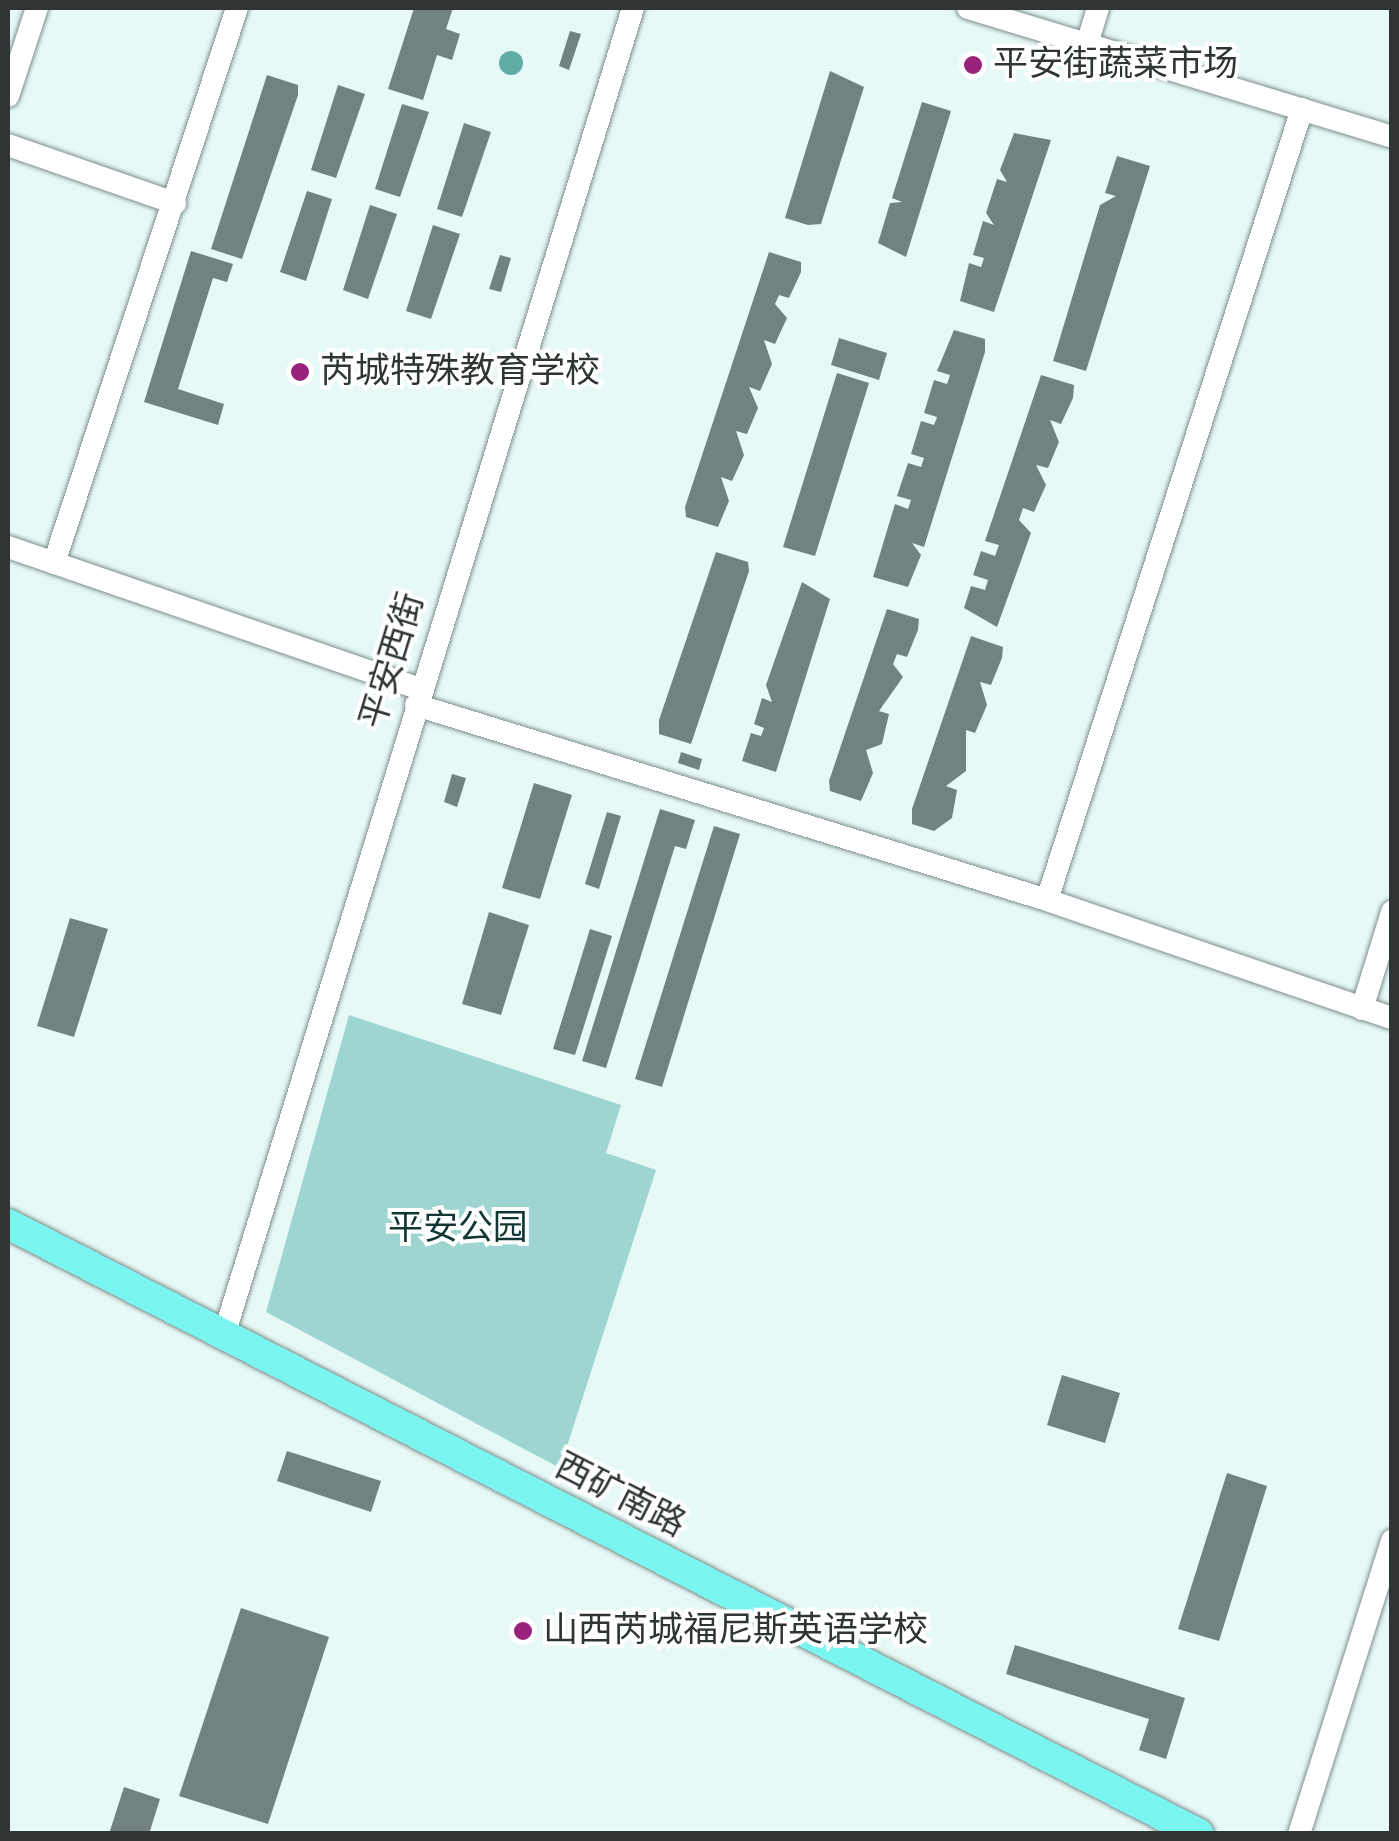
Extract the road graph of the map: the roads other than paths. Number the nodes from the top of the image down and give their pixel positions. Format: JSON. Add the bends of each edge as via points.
{"nodes":[{"id":1,"x":37,"y":8,"type":"edge"},
{"id":2,"x":238,"y":8,"type":"edge"},
{"id":3,"x":633,"y":8,"type":"edge"},
{"id":4,"x":968,"y":8,"type":"edge"},
{"id":5,"x":1098,"y":8,"type":"edge"},
{"id":6,"x":1087,"y":44,"type":"junction"},
{"id":7,"x":8,"y":96,"type":"edge"},
{"id":8,"x":1302,"y":109,"type":"junction"},
{"id":9,"x":1392,"y":136,"type":"edge"},
{"id":10,"x":8,"y":145,"type":"edge"},
{"id":11,"x":175,"y":202,"type":"junction"},
{"id":12,"x":8,"y":547,"type":"edge"},
{"id":13,"x":54,"y":563,"type":"junction"},
{"id":14,"x":419,"y":697,"type":"junction"},
{"id":15,"x":1046,"y":900,"type":"junction"},
{"id":16,"x":1392,"y":912,"type":"edge"},
{"id":17,"x":1362,"y":1009,"type":"junction"},
{"id":18,"x":1392,"y":1018,"type":"edge"},
{"id":19,"x":8,"y":1224,"type":"edge"},
{"id":20,"x":224,"y":1335,"type":"junction"},
{"id":21,"x":1392,"y":1540,"type":"edge"},
{"id":22,"x":1168,"y":1826,"type":"edge"},
{"id":23,"x":1199,"y":1834,"type":"edge"},
{"id":24,"x":1299,"y":1834,"type":"edge"}],
"edges":[{"from":1,"to":7,"type":"street"},
{"from":2,"to":11,"type":"street"},
{"from":3,"to":14,"type":"street","name":"平安西街"},
{"from":4,"to":6,"type":"street"},
{"from":5,"to":6,"type":"street"},
{"from":6,"to":8,"type":"street"},
{"from":8,"to":9,"type":"street"},
{"from":8,"to":15,"type":"street"},
{"from":10,"to":11,"type":"street"},
{"from":11,"to":13,"type":"street"},
{"from":12,"to":13,"type":"street"},
{"from":13,"to":14,"type":"street"},
{"from":14,"to":15,"type":"street"},
{"from":14,"to":20,"type":"street","name":"平安西街"},
{"from":15,"to":17,"type":"street"},
{"from":16,"to":17,"type":"street"},
{"from":17,"to":18,"type":"street"},
{"from":19,"to":20,"type":"main road","name":"西矿南路"},
{"from":20,"to":22,"type":"main road","name":"西矿南路"},
{"from":21,"to":24,"type":"street"},
{"from":22,"to":23,"type":"main road","name":"西矿南路"}]}
